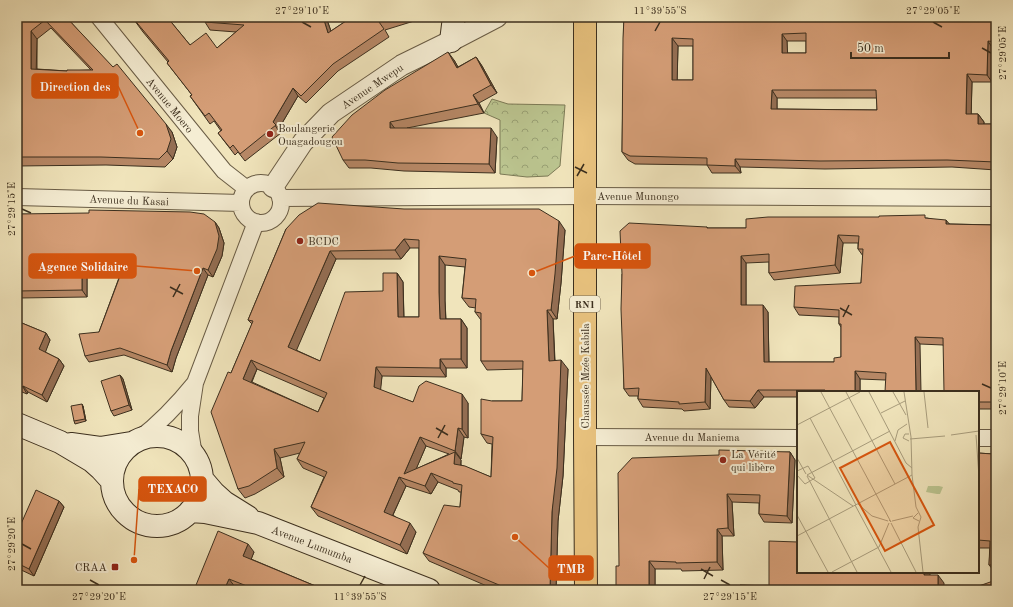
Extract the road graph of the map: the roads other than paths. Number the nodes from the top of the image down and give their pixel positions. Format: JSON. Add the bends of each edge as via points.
{"nodes":[{"id":1,"x":99,"y":17,"type":"edge"},
{"id":2,"x":454,"y":17,"type":"edge"},
{"id":3,"x":497,"y":17,"type":"edge"},
{"id":4,"x":585,"y":17,"type":"edge"},
{"id":5,"x":450,"y":41,"type":"junction"},
{"id":6,"x":276,"y":192,"type":"junction"},
{"id":7,"x":244,"y":196,"type":"junction"},
{"id":8,"x":585,"y":196,"type":"junction"},
{"id":9,"x":17,"y":197,"type":"edge"},
{"id":10,"x":996,"y":198,"type":"edge"},
{"id":11,"x":256,"y":222,"type":"junction"},
{"id":12,"x":195,"y":384,"type":"junction"},
{"id":13,"x":17,"y":424,"type":"edge"},
{"id":14,"x":585,"y":437,"type":"junction"},
{"id":15,"x":797,"y":438,"type":"edge"},
{"id":16,"x":979,"y":438,"type":"edge"},
{"id":17,"x":996,"y":438,"type":"edge"},
{"id":18,"x":135,"y":441,"type":"junction"},
{"id":19,"x":60,"y":442,"type":"junction"},
{"id":20,"x":194,"y":455,"type":"junction"},
{"id":21,"x":111,"y":480,"type":"junction"},
{"id":22,"x":202,"y":480,"type":"junction"},
{"id":23,"x":190,"y":511,"type":"junction"},
{"id":24,"x":258,"y":523,"type":"junction"},
{"id":25,"x":429,"y":590,"type":"edge"},
{"id":26,"x":586,"y":590,"type":"edge"}],
"edges":[{"from":1,"to":7,"type":"street","name":"Avenue Moero"},
{"from":2,"to":5,"type":"main road"},
{"from":3,"to":5,"type":"street","name":"Avenue Mwepu"},
{"from":4,"to":8,"type":"highway","name":"Chaussée Mzée Kabila","number":"RN1"},
{"from":5,"to":6,"type":"street","name":"Avenue Mwepu","via":[[402,65],[331,113],[303,142]]},
{"from":6,"to":7,"type":"street","name":"Avenue du Kasai","via":[[266,184],[259,183],[252,185]]},
{"from":6,"to":8,"type":"street","name":"Avenue Munongo"},
{"from":6,"to":11,"type":"street","via":[[280,206],[277,214],[272,220]]},
{"from":7,"to":9,"type":"street","name":"Avenue du Kasai"},
{"from":7,"to":11,"type":"street","via":[[242,210],[250,220]]},
{"from":8,"to":10,"type":"street","name":"Avenue Munongo"},
{"from":8,"to":14,"type":"highway","name":"Chaussée Mzée Kabila","number":"RN1"},
{"from":11,"to":12,"type":"street"},
{"from":12,"to":18,"type":"street","via":[[177,405]]},
{"from":12,"to":20,"type":"street","via":[[190,416]]},
{"from":13,"to":19,"type":"main road"},
{"from":14,"to":15,"type":"street","name":"Avenue du Maniema"},
{"from":14,"to":26,"type":"highway","name":"Chaussée Mzée Kabila","number":"RN1"},
{"from":16,"to":17,"type":"street"},
{"from":18,"to":19,"type":"main road","via":[[100,448]]},
{"from":18,"to":20,"type":"main road","via":[[148,436],[166,436],[182,443]]},
{"from":18,"to":21,"type":"main road","via":[[124,449],[114,464]]},
{"from":19,"to":21,"type":"main road","via":[[92,461]]},
{"from":20,"to":22,"type":"main road"},
{"from":21,"to":23,"type":"main road","via":[[117,503],[128,517],[140,523],[153,526],[171,524]]},
{"from":22,"to":23,"type":"main road","via":[[199,496]]},
{"from":22,"to":24,"type":"main road","via":[[224,502]]},
{"from":23,"to":24,"type":"main road","name":"Avenue Lumumba"},
{"from":24,"to":25,"type":"main road","name":"Avenue Lumumba"}]}
